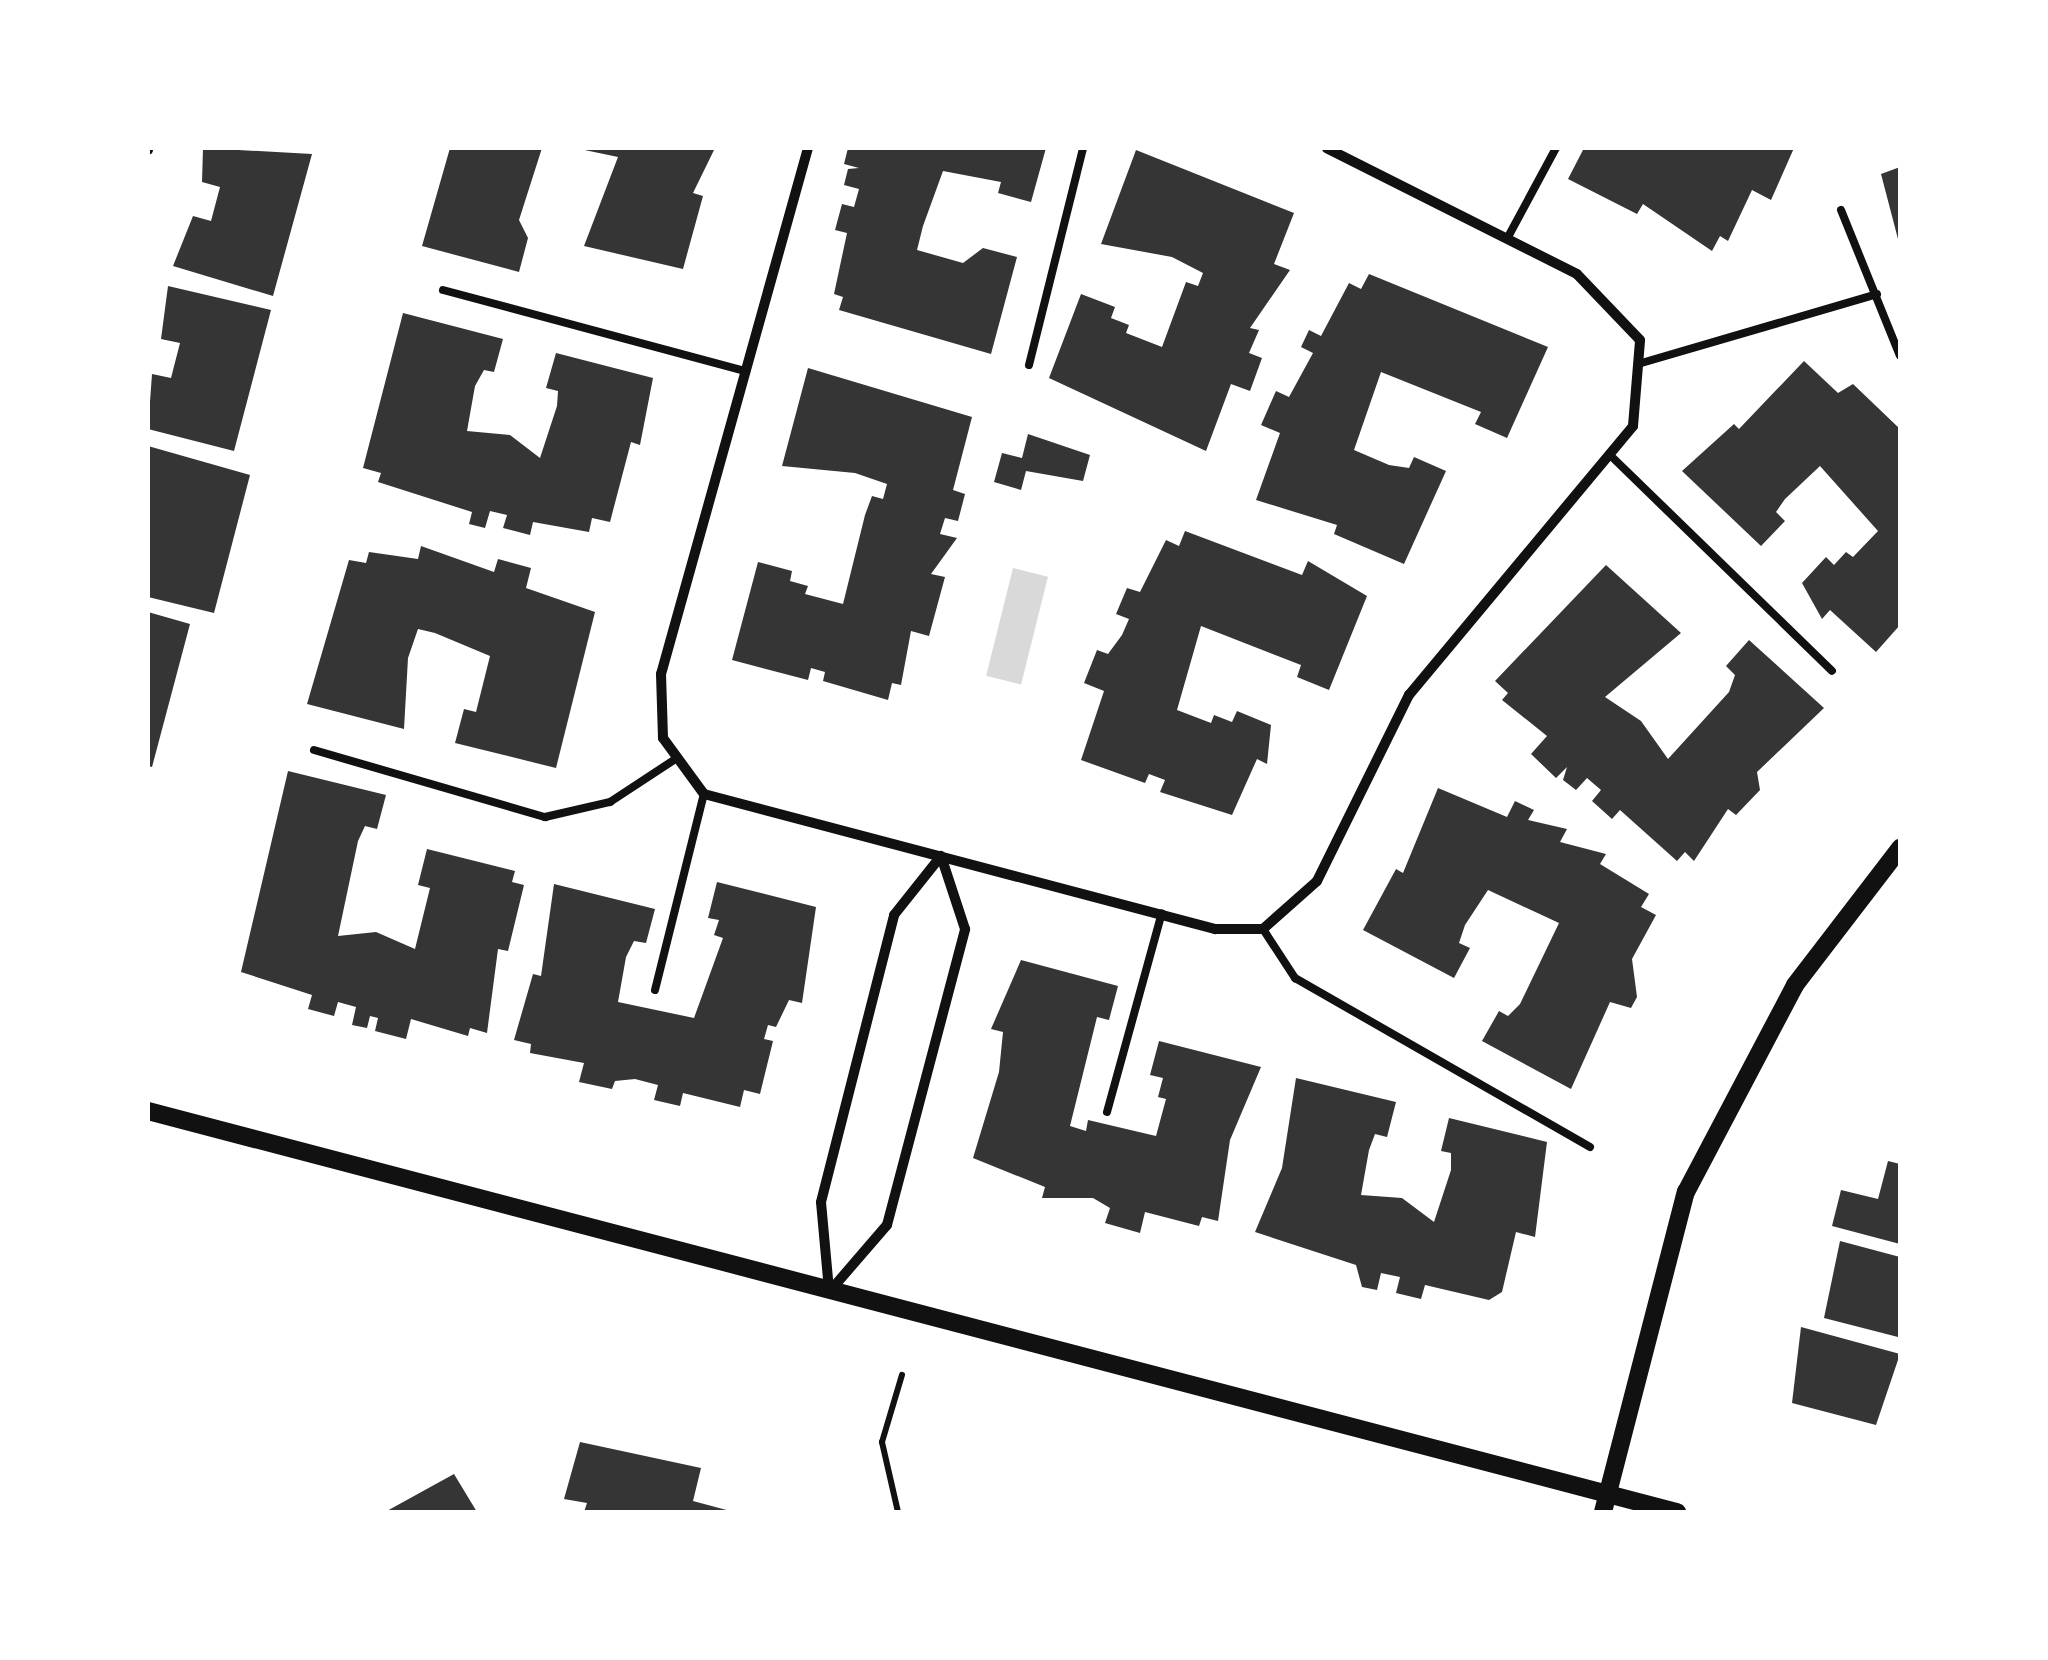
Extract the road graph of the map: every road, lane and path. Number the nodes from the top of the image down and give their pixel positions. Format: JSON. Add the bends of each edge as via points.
{"nodes":[{"id":1,"x":808,"y":148,"type":"edge"},
{"id":2,"x":1083,"y":148,"type":"edge"},
{"id":3,"x":1327,"y":148,"type":"edge"},
{"id":4,"x":1556,"y":148,"type":"edge"},
{"id":5,"x":1841,"y":210,"type":"dead end"},
{"id":6,"x":1508,"y":237,"type":"junction"},
{"id":7,"x":443,"y":290,"type":"dead end"},
{"id":8,"x":1877,"y":294,"type":"junction"},
{"id":9,"x":1900,"y":356,"type":"edge"},
{"id":10,"x":1638,"y":364,"type":"junction"},
{"id":11,"x":1029,"y":365,"type":"dead end"},
{"id":12,"x":746,"y":371,"type":"junction"},
{"id":13,"x":1610,"y":454,"type":"junction"},
{"id":14,"x":1832,"y":671,"type":"dead end"},
{"id":15,"x":314,"y":750,"type":"dead end"},
{"id":16,"x":677,"y":758,"type":"junction"},
{"id":17,"x":704,"y":794,"type":"junction"},
{"id":18,"x":1900,"y":848,"type":"edge"},
{"id":19,"x":942,"y":856,"type":"junction"},
{"id":20,"x":1162,"y":913,"type":"junction"},
{"id":21,"x":1264,"y":929,"type":"junction"},
{"id":22,"x":654,"y":990,"type":"dead end"},
{"id":23,"x":148,"y":1112,"type":"edge"},
{"id":24,"x":1107,"y":1112,"type":"dead end"},
{"id":25,"x":1590,"y":1147,"type":"dead end"},
{"id":26,"x":830,"y":1291,"type":"junction"},
{"id":27,"x":902,"y":1375,"type":"dead end"},
{"id":28,"x":1606,"y":1503,"type":"edge"},
{"id":29,"x":898,"y":1512,"type":"edge"},
{"id":30,"x":1677,"y":1512,"type":"edge"}],
"edges":[{"from":1,"to":12,"type":"street"},
{"from":2,"to":11,"type":"lane"},
{"from":3,"to":6,"type":"street"},
{"from":4,"to":6,"type":"lane"},
{"from":5,"to":8,"type":"lane"},
{"from":6,"to":10,"type":"street","via":[[1578,274],[1640,340]]},
{"from":7,"to":12,"type":"lane"},
{"from":8,"to":9,"type":"lane"},
{"from":8,"to":10,"type":"lane"},
{"from":10,"to":13,"type":"street","via":[[1634,426]]},
{"from":12,"to":16,"type":"street","via":[[661,674],[662,738]]},
{"from":13,"to":14,"type":"lane"},
{"from":13,"to":21,"type":"street","via":[[1409,695],[1317,881]]},
{"from":15,"to":16,"type":"lane","via":[[545,818],[610,802]]},
{"from":16,"to":17,"type":"street"},
{"from":17,"to":19,"type":"street"},
{"from":17,"to":22,"type":"lane"},
{"from":18,"to":28,"type":"street","via":[[1795,985],[1686,1192]]},
{"from":19,"to":20,"type":"street"},
{"from":19,"to":26,"type":"street","via":[[894,916],[822,1202]]},
{"from":19,"to":26,"type":"street","via":[[966,930],[887,1225]]},
{"from":20,"to":21,"type":"street","via":[[1216,929]]},
{"from":20,"to":24,"type":"lane"},
{"from":21,"to":25,"type":"lane","via":[[1295,978]]},
{"from":23,"to":26,"type":"street"},
{"from":26,"to":28,"type":"street"},
{"from":27,"to":29,"type":"path","via":[[882,1442]]},
{"from":28,"to":30,"type":"street"}]}
